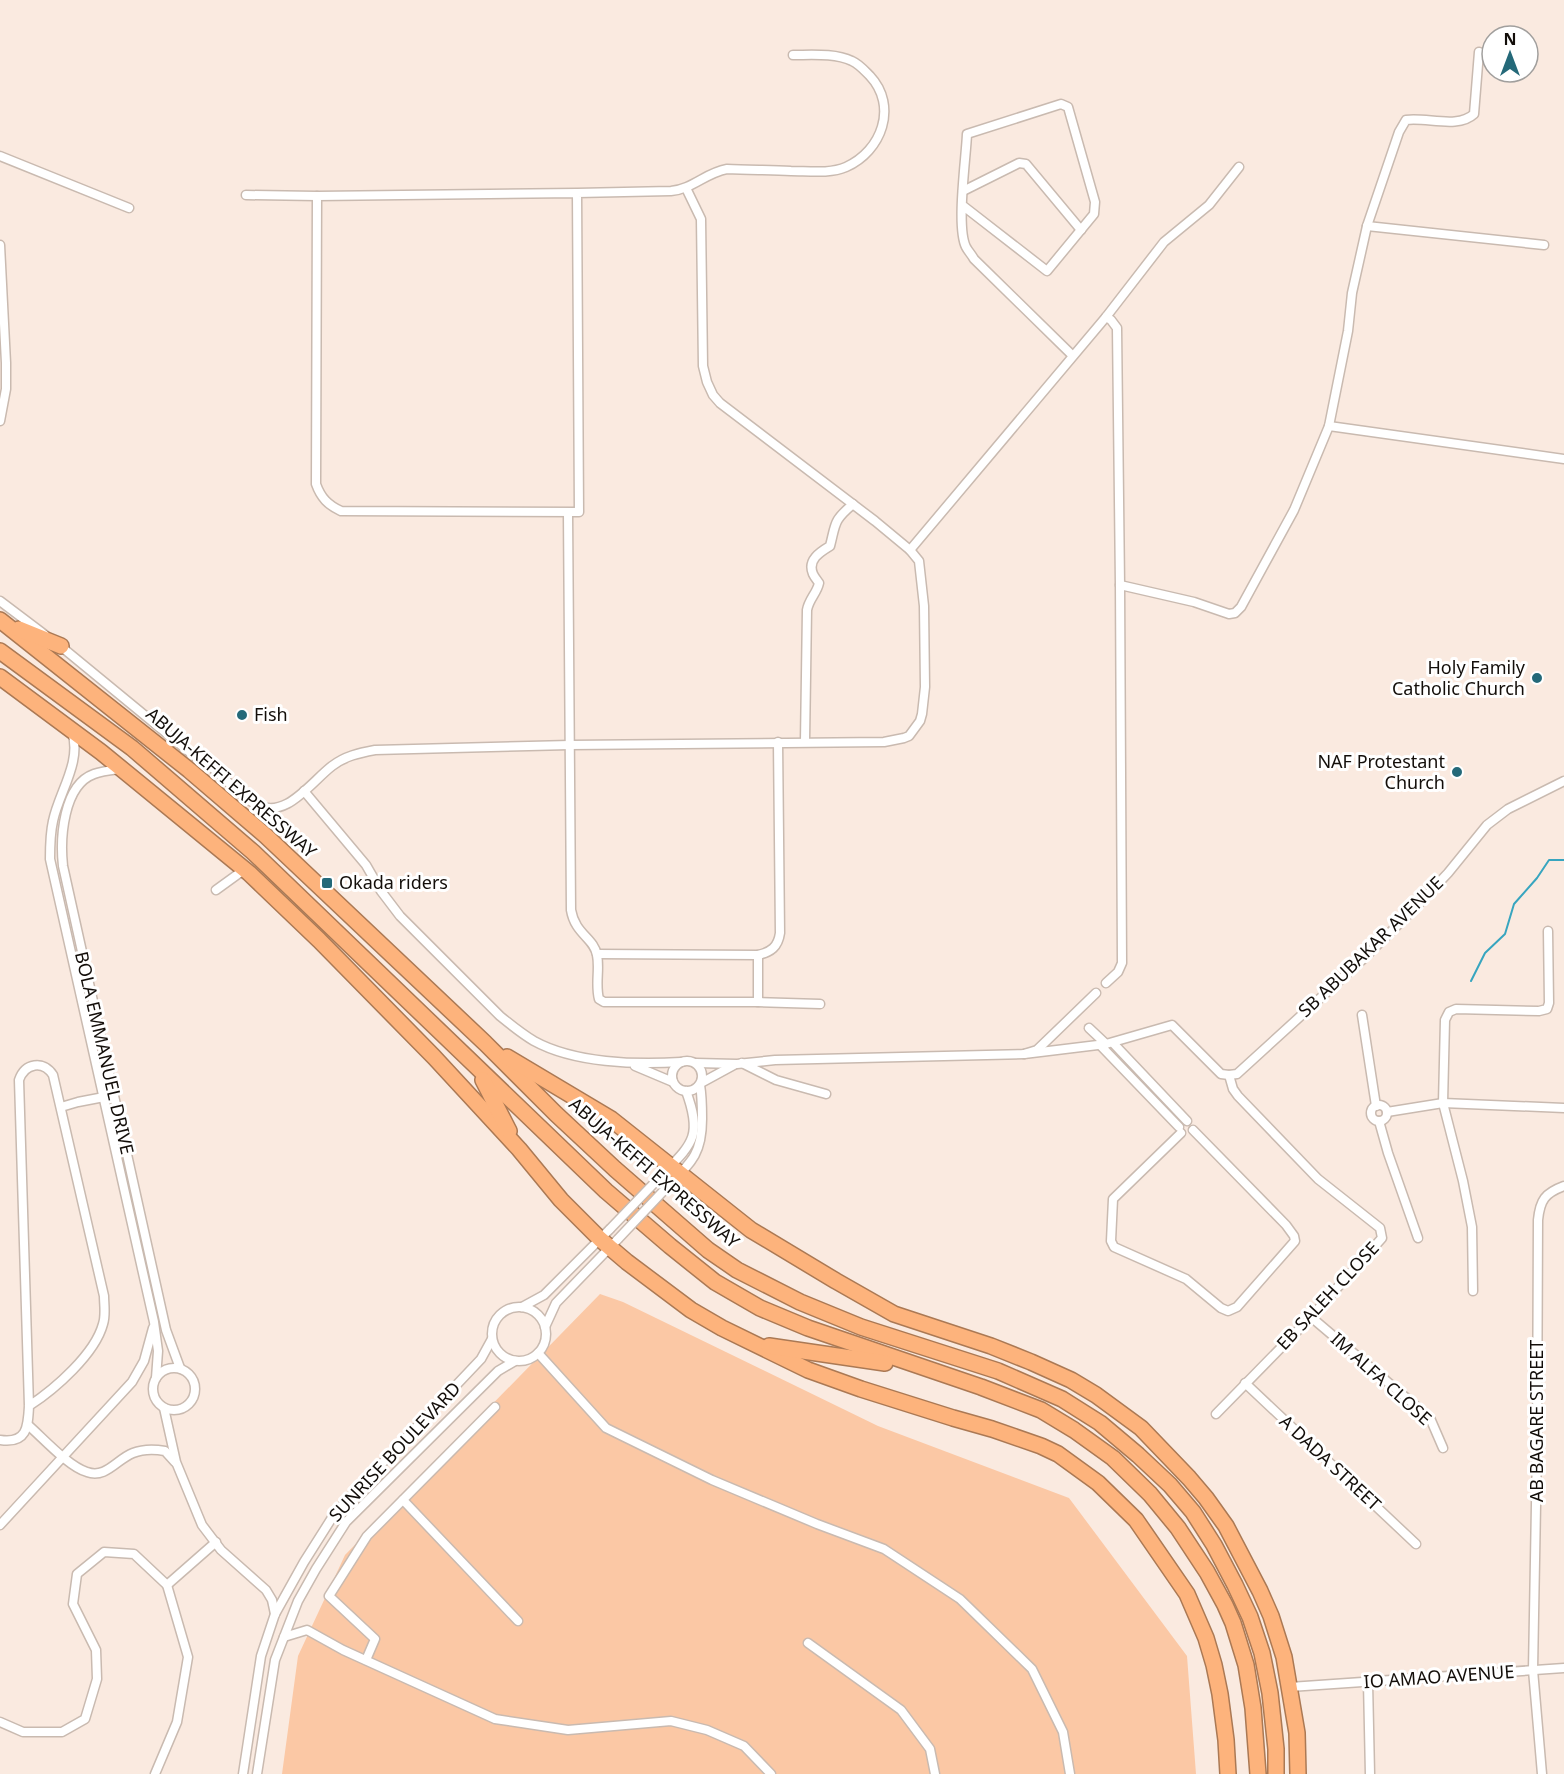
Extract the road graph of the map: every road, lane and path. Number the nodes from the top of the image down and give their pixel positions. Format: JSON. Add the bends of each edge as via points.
{"nodes":[{"id":1,"x":1479,"y":52,"type":"dead end"},
{"id":2,"x":793,"y":55,"type":"dead end"},
{"id":3,"x":0,"y":156,"type":"edge"},
{"id":4,"x":1239,"y":166,"type":"dead end"},
{"id":5,"x":686,"y":189,"type":"junction"},
{"id":6,"x":963,"y":191,"type":"junction"},
{"id":7,"x":577,"y":193,"type":"junction"},
{"id":8,"x":246,"y":195,"type":"dead end"},
{"id":9,"x":317,"y":196,"type":"junction"},
{"id":10,"x":962,"y":205,"type":"junction"},
{"id":11,"x":129,"y":208,"type":"dead end"},
{"id":12,"x":1367,"y":226,"type":"junction"},
{"id":13,"x":1081,"y":230,"type":"junction"},
{"id":14,"x":0,"y":244,"type":"edge"},
{"id":15,"x":1544,"y":245,"type":"dead end"},
{"id":16,"x":1106,"y":317,"type":"junction"},
{"id":17,"x":1072,"y":355,"type":"junction"},
{"id":18,"x":0,"y":421,"type":"edge"},
{"id":19,"x":1329,"y":426,"type":"junction"},
{"id":20,"x":1564,"y":459,"type":"edge"},
{"id":21,"x":853,"y":504,"type":"junction"},
{"id":22,"x":568,"y":513,"type":"junction"},
{"id":23,"x":910,"y":550,"type":"junction"},
{"id":24,"x":1120,"y":585,"type":"junction"},
{"id":25,"x":0,"y":601,"type":"edge"},
{"id":26,"x":2,"y":622,"type":"edge"},
{"id":27,"x":61,"y":646,"type":"junction"},
{"id":28,"x":0,"y":651,"type":"edge"},
{"id":29,"x":0,"y":677,"type":"edge"},
{"id":30,"x":70,"y":728,"type":"junction"},
{"id":31,"x":805,"y":741,"type":"junction"},
{"id":32,"x":778,"y":742,"type":"junction"},
{"id":33,"x":570,"y":745,"type":"junction"},
{"id":34,"x":122,"y":769,"type":"junction"},
{"id":35,"x":1564,"y":781,"type":"edge"},
{"id":36,"x":304,"y":791,"type":"junction"},
{"id":37,"x":245,"y":869,"type":"junction"},
{"id":38,"x":216,"y":890,"type":"dead end"},
{"id":39,"x":1548,"y":931,"type":"dead end"},
{"id":40,"x":597,"y":954,"type":"junction"},
{"id":41,"x":758,"y":955,"type":"junction"},
{"id":42,"x":1106,"y":983,"type":"dead end"},
{"id":43,"x":1096,"y":993,"type":"dead end"},
{"id":44,"x":758,"y":1002,"type":"junction"},
{"id":45,"x":820,"y":1004,"type":"dead end"},
{"id":46,"x":1362,"y":1015,"type":"dead end"},
{"id":47,"x":1089,"y":1028,"type":"dead end"},
{"id":48,"x":485,"y":1043,"type":"junction"},
{"id":49,"x":1107,"y":1044,"type":"junction"},
{"id":50,"x":1024,"y":1054,"type":"junction"},
{"id":51,"x":681,"y":1062,"type":"junction"},
{"id":52,"x":696,"y":1063,"type":"junction"},
{"id":53,"x":629,"y":1064,"type":"junction"},
{"id":54,"x":740,"y":1064,"type":"junction"},
{"id":55,"x":477,"y":1068,"type":"junction"},
{"id":56,"x":1233,"y":1074,"type":"junction"},
{"id":57,"x":673,"y":1082,"type":"junction"},
{"id":58,"x":700,"y":1084,"type":"junction"},
{"id":59,"x":686,"y":1091,"type":"junction"},
{"id":60,"x":826,"y":1094,"type":"dead end"},
{"id":61,"x":104,"y":1097,"type":"junction"},
{"id":62,"x":1443,"y":1103,"type":"junction"},
{"id":63,"x":1376,"y":1106,"type":"junction"},
{"id":64,"x":61,"y":1107,"type":"junction"},
{"id":65,"x":1564,"y":1108,"type":"edge"},
{"id":66,"x":1388,"y":1112,"type":"junction"},
{"id":67,"x":1187,"y":1121,"type":"junction"},
{"id":68,"x":1379,"y":1122,"type":"junction"},
{"id":69,"x":1180,"y":1130,"type":"junction"},
{"id":70,"x":1193,"y":1130,"type":"junction"},
{"id":71,"x":519,"y":1149,"type":"junction"},
{"id":72,"x":671,"y":1172,"type":"junction"},
{"id":73,"x":1564,"y":1185,"type":"edge"},
{"id":74,"x":1418,"y":1238,"type":"dead end"},
{"id":75,"x":610,"y":1239,"type":"junction"},
{"id":76,"x":1473,"y":1291,"type":"dead end"},
{"id":77,"x":522,"y":1307,"type":"junction"},
{"id":78,"x":894,"y":1314,"type":"junction"},
{"id":79,"x":1311,"y":1317,"type":"junction"},
{"id":80,"x":154,"y":1322,"type":"junction"},
{"id":81,"x":545,"y":1327,"type":"junction"},
{"id":82,"x":492,"y":1339,"type":"junction"},
{"id":83,"x":754,"y":1343,"type":"junction"},
{"id":84,"x":538,"y":1353,"type":"junction"},
{"id":85,"x":957,"y":1357,"type":"junction"},
{"id":86,"x":515,"y":1361,"type":"junction"},
{"id":87,"x":180,"y":1368,"type":"junction"},
{"id":88,"x":927,"y":1369,"type":"junction"},
{"id":89,"x":156,"y":1378,"type":"junction"},
{"id":90,"x":1245,"y":1383,"type":"junction"},
{"id":91,"x":29,"y":1406,"type":"junction"},
{"id":92,"x":495,"y":1407,"type":"dead end"},
{"id":93,"x":164,"y":1408,"type":"junction"},
{"id":94,"x":1216,"y":1414,"type":"dead end"},
{"id":95,"x":28,"y":1425,"type":"junction"},
{"id":96,"x":0,"y":1440,"type":"edge"},
{"id":97,"x":1443,"y":1448,"type":"dead end"},
{"id":98,"x":63,"y":1456,"type":"junction"},
{"id":99,"x":176,"y":1462,"type":"junction"},
{"id":100,"x":403,"y":1500,"type":"junction"},
{"id":101,"x":0,"y":1525,"type":"edge"},
{"id":102,"x":216,"y":1542,"type":"junction"},
{"id":103,"x":1416,"y":1544,"type":"dead end"},
{"id":104,"x":167,"y":1585,"type":"junction"},
{"id":105,"x":275,"y":1614,"type":"junction"},
{"id":106,"x":518,"y":1621,"type":"dead end"},
{"id":107,"x":284,"y":1637,"type":"junction"},
{"id":108,"x":808,"y":1642,"type":"dead end"},
{"id":109,"x":366,"y":1660,"type":"junction"},
{"id":110,"x":1564,"y":1668,"type":"edge"},
{"id":111,"x":1533,"y":1670,"type":"junction"},
{"id":112,"x":1368,"y":1682,"type":"junction"},
{"id":113,"x":1290,"y":1687,"type":"junction"},
{"id":114,"x":0,"y":1722,"type":"edge"},
{"id":115,"x":155,"y":1774,"type":"edge"},
{"id":116,"x":243,"y":1774,"type":"edge"},
{"id":117,"x":257,"y":1774,"type":"edge"},
{"id":118,"x":771,"y":1774,"type":"edge"},
{"id":119,"x":935,"y":1774,"type":"edge"},
{"id":120,"x":1070,"y":1774,"type":"edge"},
{"id":121,"x":1228,"y":1774,"type":"edge"},
{"id":122,"x":1258,"y":1774,"type":"edge"},
{"id":123,"x":1276,"y":1774,"type":"edge"},
{"id":124,"x":1298,"y":1774,"type":"edge"},
{"id":125,"x":1370,"y":1774,"type":"edge"},
{"id":126,"x":1542,"y":1774,"type":"edge"}],
"edges":[{"from":1,"to":12,"type":"street","via":[[1474,114],[1457,122],[1406,120],[1398,132]]},
{"from":2,"to":5,"type":"street","via":[[824,55],[852,61],[875,81],[882,94],[884,122],[874,145],[845,167],[814,171],[716,171]]},
{"from":3,"to":11,"type":"street"},
{"from":4,"to":16,"type":"street","via":[[1209,206],[1164,242]]},
{"from":5,"to":7,"type":"street"},
{"from":5,"to":21,"type":"street","via":[[701,219],[703,366],[713,395]]},
{"from":6,"to":10,"type":"street"},
{"from":6,"to":13,"type":"street","via":[[1019,163],[1026,164]]},
{"from":6,"to":13,"type":"street","via":[[968,134],[1060,104],[1068,107],[1095,202],[1094,214]]},
{"from":7,"to":9,"type":"street"},
{"from":7,"to":22,"type":"street","via":[[579,512]]},
{"from":8,"to":9,"type":"street"},
{"from":9,"to":22,"type":"street","via":[[316,484],[324,500],[341,511]]},
{"from":10,"to":13,"type":"street","via":[[1047,271]]},
{"from":10,"to":17,"type":"street","via":[[965,246],[974,259]]},
{"from":12,"to":15,"type":"street"},
{"from":12,"to":19,"type":"street"},
{"from":14,"to":18,"type":"street","via":[[6,389]]},
{"from":16,"to":17,"type":"street"},
{"from":16,"to":24,"type":"street","via":[[1117,328]]},
{"from":17,"to":23,"type":"street"},
{"from":19,"to":20,"type":"street"},
{"from":19,"to":24,"type":"street","via":[[1294,510],[1238,611],[1229,614]]},
{"from":21,"to":23,"type":"street"},
{"from":21,"to":31,"type":"street","via":[[838,516],[830,546],[816,555],[812,567],[819,584],[807,610]]},
{"from":22,"to":33,"type":"street"},
{"from":23,"to":31,"type":"street","via":[[921,569],[924,606],[925,687],[920,721],[904,738],[884,742]]},
{"from":24,"to":42,"type":"street","via":[[1122,963]]},
{"from":25,"to":27,"type":"street"},
{"from":26,"to":27,"type":"highway"},
{"from":26,"to":48,"type":"highway","name":"ABUJA-KEFFI EXPRESSWAY","via":[[266,836]]},
{"from":27,"to":36,"type":"street","via":[[253,804],[280,808]]},
{"from":28,"to":55,"type":"highway","name":"ABUJA-KEFFI EXPRESSWAY","via":[[132,748],[219,821]]},
{"from":29,"to":30,"type":"highway"},
{"from":30,"to":34,"type":"highway"},
{"from":30,"to":61,"type":"street","name":"BOLA EMMANUEL DRIVE","via":[[74,739],[73,764],[52,822],[50,859]]},
{"from":31,"to":32,"type":"street"},
{"from":32,"to":33,"type":"street"},
{"from":32,"to":41,"type":"street","via":[[780,933],[773,949]]},
{"from":33,"to":36,"type":"street","via":[[362,752],[332,765]]},
{"from":33,"to":40,"type":"street","via":[[571,910],[575,926]]},
{"from":34,"to":37,"type":"highway"},
{"from":34,"to":87,"type":"street","name":"BOLA EMMANUEL DRIVE","via":[[93,774],[82,781],[73,794],[61,848],[166,1330]]},
{"from":35,"to":56,"type":"street","name":"SB ABUBAKAR AVENUE","via":[[1508,809],[1487,825],[1448,873],[1361,961]]},
{"from":36,"to":53,"type":"street","via":[[366,865],[400,916],[517,1030],[557,1050]]},
{"from":37,"to":38,"type":"street"},
{"from":37,"to":71,"type":"highway","via":[[434,1057]]},
{"from":39,"to":62,"type":"street","via":[[1546,1009],[1449,1012],[1445,1020]]},
{"from":40,"to":41,"type":"street"},
{"from":40,"to":44,"type":"street","via":[[597,992],[604,1002]]},
{"from":41,"to":44,"type":"street"},
{"from":43,"to":50,"type":"street","via":[[1037,1050]]},
{"from":44,"to":45,"type":"street"},
{"from":46,"to":63,"type":"street"},
{"from":47,"to":49,"type":"street"},
{"from":48,"to":72,"type":"highway","name":"ABUJA-KEFFI EXPRESSWAY","via":[[611,1119]]},
{"from":48,"to":85,"type":"highway","name":"ABUJA-KEFFI EXPRESSWAY","via":[[615,1169],[718,1257],[800,1302],[861,1327]]},
{"from":49,"to":50,"type":"street"},
{"from":49,"to":56,"type":"street","via":[[1172,1025],[1221,1074]]},
{"from":49,"to":67,"type":"street","via":[[1125,1054]]},
{"from":49,"to":69,"type":"street","via":[[1117,1061]]},
{"from":50,"to":54,"type":"street"},
{"from":51,"to":52,"type":"street"},
{"from":51,"to":53,"type":"street"},
{"from":51,"to":57,"type":"street","via":[[673,1070]]},
{"from":52,"to":54,"type":"street"},
{"from":52,"to":58,"type":"street","via":[[703,1074]]},
{"from":53,"to":57,"type":"street"},
{"from":54,"to":58,"type":"street"},
{"from":54,"to":60,"type":"street","via":[[776,1080]]},
{"from":55,"to":71,"type":"highway"},
{"from":55,"to":88,"type":"highway","name":"ABUJA-KEFFI EXPRESSWAY","via":[[606,1191],[715,1282],[760,1308],[808,1328]]},
{"from":56,"to":79,"type":"street","name":"EB SALEH CLOSE","via":[[1233,1089],[1238,1096],[1300,1161],[1382,1233],[1382,1238]]},
{"from":57,"to":59,"type":"street"},
{"from":58,"to":59,"type":"street"},
{"from":58,"to":72,"type":"street","via":[[701,1140],[694,1157]]},
{"from":59,"to":72,"type":"street","via":[[693,1111],[693,1137]]},
{"from":61,"to":64,"type":"street"},
{"from":61,"to":80,"type":"street","name":"BOLA EMMANUEL DRIVE"},
{"from":62,"to":65,"type":"street"},
{"from":62,"to":66,"type":"street"},
{"from":62,"to":76,"type":"street","via":[[1472,1227]]},
{"from":63,"to":66,"type":"street","via":[[1383,1106]]},
{"from":63,"to":68,"type":"street","via":[[1371,1111]]},
{"from":64,"to":91,"type":"street","via":[[105,1309],[97,1338],[82,1358],[52,1390]]},
{"from":64,"to":91,"type":"street","via":[[50,1070],[36,1065],[22,1072],[19,1080]]},
{"from":66,"to":68,"type":"street"},
{"from":67,"to":69,"type":"street","via":[[1183,1121]]},
{"from":67,"to":70,"type":"street"},
{"from":68,"to":74,"type":"street"},
{"from":69,"to":70,"type":"street","via":[[1187,1135]]},
{"from":69,"to":70,"type":"street","via":[[1113,1199],[1111,1241],[1114,1247],[1186,1279],[1228,1311],[1237,1307],[1295,1241],[1286,1225]]},
{"from":71,"to":75,"type":"highway","via":[[561,1200]]},
{"from":72,"to":75,"type":"street","bridge":true},
{"from":72,"to":75,"type":"street","bridge":true,"via":[[670,1185]]},
{"from":72,"to":78,"type":"highway","name":"ABUJA-KEFFI EXPRESSWAY","via":[[751,1230]]},
{"from":73,"to":111,"type":"street","name":"AB BAGARE STREET","via":[[1549,1192],[1540,1205],[1538,1220]]},
{"from":75,"to":77,"type":"street","via":[[544,1295]]},
{"from":75,"to":81,"type":"street","via":[[556,1303]]},
{"from":75,"to":83,"type":"highway","via":[[691,1310]]},
{"from":77,"to":81,"type":"street","via":[[537,1314]]},
{"from":77,"to":82,"type":"street","via":[[506,1310],[499,1316]]},
{"from":78,"to":85,"type":"highway"},
{"from":78,"to":113,"type":"highway","name":"ABUJA-KEFFI EXPRESSWAY","via":[[991,1346],[1071,1380],[1141,1428],[1206,1498],[1226,1526],[1271,1616]]},
{"from":79,"to":90,"type":"street","name":"EB SALEH CLOSE"},
{"from":79,"to":97,"type":"street","name":"IM ALFA CLOSE","via":[[1430,1418]]},
{"from":80,"to":89,"type":"street","name":"BOLA EMMANUEL DRIVE"},
{"from":80,"to":98,"type":"street","via":[[144,1361],[132,1382]]},
{"from":81,"to":84,"type":"street","via":[[545,1341]]},
{"from":82,"to":86,"type":"street","via":[[501,1354]]},
{"from":82,"to":105,"type":"street","name":"SUNRISE BOULEVARD","via":[[480,1359],[335,1514]]},
{"from":83,"to":88,"type":"highway"},
{"from":83,"to":121,"type":"highway","via":[[808,1370],[1034,1443],[1058,1454],[1098,1483],[1141,1527],[1187,1594],[1214,1665]]},
{"from":84,"to":86,"type":"street"},
{"from":84,"to":120,"type":"street","via":[[606,1428],[722,1484],[884,1549],[960,1599],[1032,1669],[1063,1732]]},
{"from":85,"to":123,"type":"highway","name":"ABUJA-KEFFI EXPRESSWAY","via":[[1052,1395],[1100,1423],[1170,1485],[1192,1512],[1236,1585],[1259,1644],[1270,1694]]},
{"from":86,"to":107,"type":"street","name":"SUNRISE BOULEVARD","via":[[498,1371],[346,1522],[298,1601]]},
{"from":87,"to":89,"type":"street","via":[[166,1369]]},
{"from":87,"to":93,"type":"street","via":[[195,1383],[194,1397],[185,1408]]},
{"from":88,"to":122,"type":"highway","name":"ABUJA-KEFFI EXPRESSWAY","via":[[1041,1410],[1113,1458],[1157,1502],[1207,1572],[1233,1623],[1250,1686]]},
{"from":89,"to":93,"type":"street","via":[[155,1398]]},
{"from":90,"to":94,"type":"street","name":"EB SALEH CLOSE"},
{"from":90,"to":103,"type":"street","name":"A DADA STREET"},
{"from":91,"to":95,"type":"street"},
{"from":92,"to":100,"type":"street"},
{"from":93,"to":99,"type":"street"},
{"from":95,"to":96,"type":"street","via":[[18,1439]]},
{"from":95,"to":98,"type":"street"},
{"from":98,"to":99,"type":"street","via":[[94,1474],[143,1450],[165,1451]]},
{"from":98,"to":101,"type":"street"},
{"from":99,"to":102,"type":"street","via":[[202,1525]]},
{"from":100,"to":106,"type":"street"},
{"from":100,"to":109,"type":"street","via":[[367,1536],[328,1596],[375,1639]]},
{"from":102,"to":104,"type":"street"},
{"from":102,"to":105,"type":"street","via":[[266,1590]]},
{"from":104,"to":114,"type":"street","via":[[135,1554],[104,1552],[77,1574],[73,1604],[96,1650],[97,1680],[85,1719],[62,1732],[23,1732]]},
{"from":104,"to":115,"type":"street","via":[[188,1657],[177,1722]]},
{"from":105,"to":116,"type":"street","name":"SUNRISE BOULEVARD","via":[[261,1656]]},
{"from":107,"to":109,"type":"street","via":[[307,1630]]},
{"from":107,"to":117,"type":"street","name":"SUNRISE BOULEVARD","via":[[274,1660]]},
{"from":108,"to":119,"type":"street","via":[[901,1710],[930,1749]]},
{"from":109,"to":118,"type":"street","via":[[495,1719],[568,1730],[671,1721],[706,1730],[744,1746]]},
{"from":110,"to":111,"type":"street","name":"IO AMAO AVENUE"},
{"from":111,"to":112,"type":"street","name":"IO AMAO AVENUE"},
{"from":111,"to":126,"type":"street","name":"AB BAGARE STREET"},
{"from":112,"to":113,"type":"street","name":"IO AMAO AVENUE"},
{"from":112,"to":125,"type":"street"},
{"from":113,"to":124,"type":"highway","name":"ABUJA-KEFFI EXPRESSWAY"}]}
